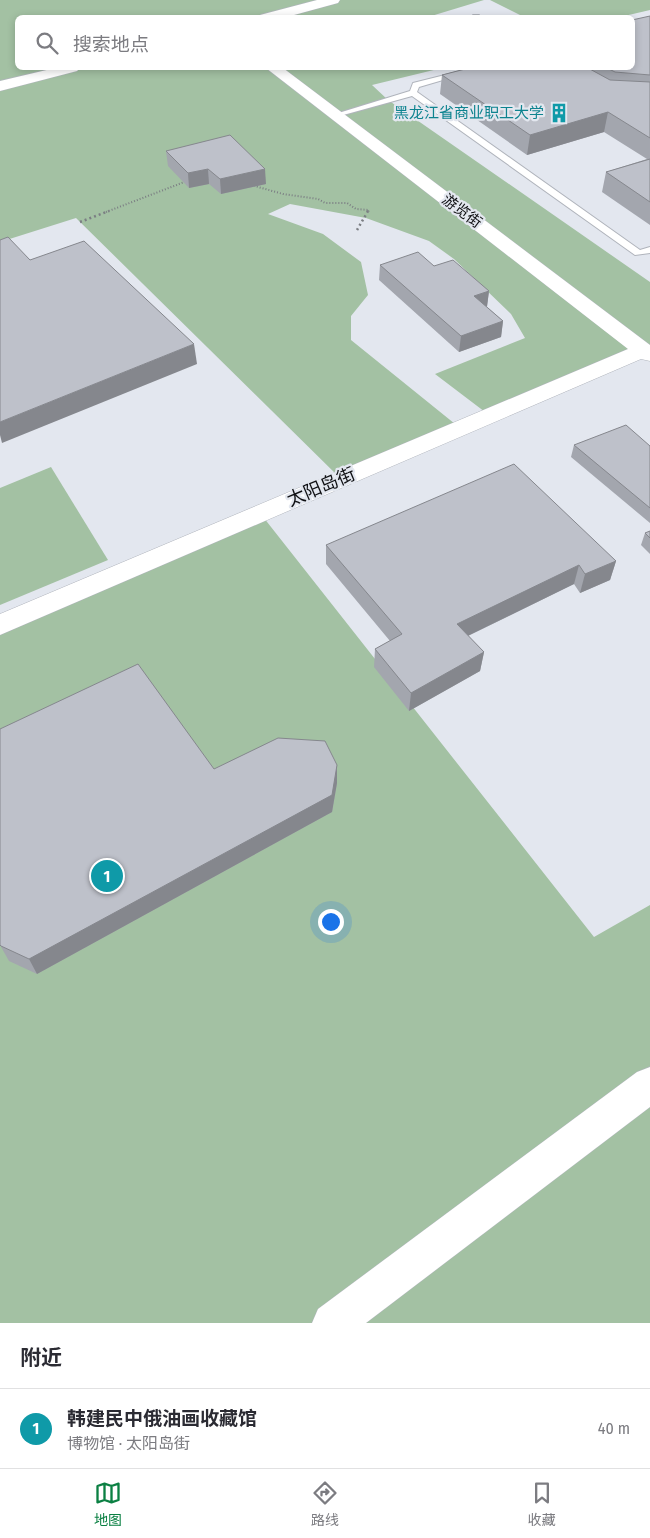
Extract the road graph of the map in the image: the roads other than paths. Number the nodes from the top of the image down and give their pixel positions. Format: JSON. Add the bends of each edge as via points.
{"nodes":[{"id":1,"x":333,"y":0,"type":"edge"},
{"id":2,"x":276,"y":15,"type":"edge"},
{"id":3,"x":64,"y":70,"type":"edge"},
{"id":4,"x":277,"y":70,"type":"edge"},
{"id":5,"x":472,"y":70,"type":"edge"},
{"id":6,"x":0,"y":86,"type":"edge"},
{"id":7,"x":413,"y":93,"type":"junction"},
{"id":8,"x":336,"y":115,"type":"junction"},
{"id":9,"x":650,"y":250,"type":"edge"},
{"id":10,"x":646,"y":352,"type":"edge"},
{"id":11,"x":0,"y":625,"type":"edge"},
{"id":12,"x":650,"y":1085,"type":"edge"},
{"id":13,"x":332,"y":1323,"type":"edge"}],
"edges":[{"from":1,"to":2,"type":"street"},
{"from":3,"to":6,"type":"street"},
{"from":4,"to":8,"type":"street","name":"游览街"},
{"from":5,"to":7,"type":"lane","via":[[416,85]]},
{"from":7,"to":8,"type":"lane"},
{"from":7,"to":9,"type":"lane","via":[[638,253]]},
{"from":8,"to":10,"type":"street","name":"游览街"},
{"from":10,"to":11,"type":"street","name":"太阳岛街"},
{"from":12,"to":13,"type":"street"}]}
